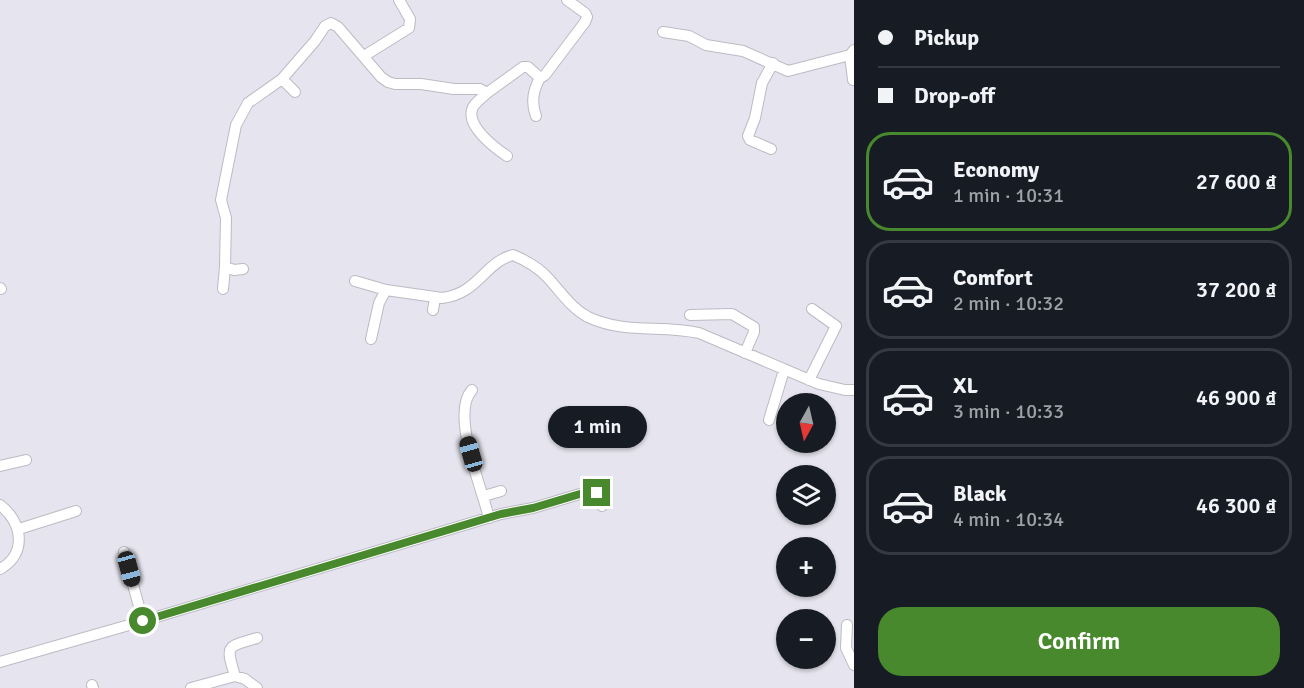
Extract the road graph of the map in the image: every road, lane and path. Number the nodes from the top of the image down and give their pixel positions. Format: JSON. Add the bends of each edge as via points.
{"nodes":[{"id":1,"x":399,"y":0,"type":"edge"},
{"id":2,"x":567,"y":0,"type":"edge"},
{"id":3,"x":663,"y":32,"type":"dead end"},
{"id":4,"x":852,"y":53,"type":"edge"},
{"id":5,"x":364,"y":56,"type":"junction"},
{"id":6,"x":773,"y":63,"type":"junction"},
{"id":7,"x":540,"y":78,"type":"junction"},
{"id":8,"x":282,"y":79,"type":"junction"},
{"id":9,"x":853,"y":80,"type":"edge"},
{"id":10,"x":295,"y":92,"type":"dead end"},
{"id":11,"x":487,"y":93,"type":"junction"},
{"id":12,"x":536,"y":116,"type":"dead end"},
{"id":13,"x":771,"y":149,"type":"dead end"},
{"id":14,"x":507,"y":156,"type":"dead end"},
{"id":15,"x":225,"y":267,"type":"junction"},
{"id":16,"x":243,"y":269,"type":"dead end"},
{"id":17,"x":355,"y":281,"type":"dead end"},
{"id":18,"x":223,"y":289,"type":"dead end"},
{"id":19,"x":386,"y":290,"type":"junction"},
{"id":20,"x":435,"y":298,"type":"junction"},
{"id":21,"x":812,"y":309,"type":"dead end"},
{"id":22,"x":434,"y":310,"type":"dead end"},
{"id":23,"x":690,"y":315,"type":"dead end"},
{"id":24,"x":370,"y":339,"type":"dead end"},
{"id":25,"x":745,"y":353,"type":"junction"},
{"id":26,"x":784,"y":370,"type":"junction"},
{"id":27,"x":809,"y":380,"type":"junction"},
{"id":28,"x":472,"y":390,"type":"dead end"},
{"id":29,"x":854,"y":390,"type":"edge"},
{"id":30,"x":769,"y":420,"type":"dead end"},
{"id":31,"x":26,"y":460,"type":"dead end"},
{"id":32,"x":0,"y":466,"type":"edge"},
{"id":33,"x":501,"y":491,"type":"dead end"},
{"id":34,"x":483,"y":496,"type":"junction"},
{"id":35,"x":0,"y":505,"type":"edge"},
{"id":36,"x":602,"y":506,"type":"dead end"},
{"id":37,"x":76,"y":511,"type":"dead end"},
{"id":38,"x":489,"y":518,"type":"junction"},
{"id":39,"x":19,"y":529,"type":"junction"},
{"id":40,"x":124,"y":552,"type":"dead end"},
{"id":41,"x":0,"y":569,"type":"edge"},
{"id":42,"x":143,"y":621,"type":"junction"},
{"id":43,"x":847,"y":625,"type":"dead end"},
{"id":44,"x":257,"y":638,"type":"dead end"},
{"id":45,"x":0,"y":662,"type":"edge"},
{"id":46,"x":854,"y":665,"type":"edge"},
{"id":47,"x":235,"y":676,"type":"junction"},
{"id":48,"x":191,"y":688,"type":"edge"},
{"id":49,"x":257,"y":688,"type":"edge"}],
"edges":[{"from":1,"to":5,"type":"street","via":[[410,19],[409,28]]},
{"from":2,"to":7,"type":"street","via":[[587,17]]},
{"from":3,"to":6,"type":"street","via":[[743,51]]},
{"from":4,"to":6,"type":"street","via":[[791,71]]},
{"from":4,"to":9,"type":"street"},
{"from":5,"to":8,"type":"street","via":[[338,27],[329,23]]},
{"from":5,"to":11,"type":"street","via":[[381,77],[395,84],[480,89]]},
{"from":6,"to":13,"type":"street","via":[[762,83],[748,136]]},
{"from":7,"to":11,"type":"street","via":[[523,67]]},
{"from":7,"to":12,"type":"street","via":[[533,102]]},
{"from":8,"to":10,"type":"street"},
{"from":8,"to":15,"type":"street","via":[[248,103],[236,125],[221,200],[226,218]]},
{"from":11,"to":14,"type":"street","via":[[472,109],[476,127],[487,142]]},
{"from":15,"to":16,"type":"street"},
{"from":15,"to":18,"type":"street"},
{"from":17,"to":19,"type":"street"},
{"from":19,"to":20,"type":"street"},
{"from":19,"to":24,"type":"street"},
{"from":20,"to":22,"type":"street"},
{"from":20,"to":25,"type":"street","via":[[458,296],[513,255],[546,275],[575,308],[602,322],[636,329],[690,331]]},
{"from":21,"to":27,"type":"street","via":[[836,326]]},
{"from":23,"to":25,"type":"street","via":[[732,314],[754,327]]},
{"from":25,"to":26,"type":"street"},
{"from":26,"to":27,"type":"street"},
{"from":26,"to":30,"type":"street"},
{"from":27,"to":29,"type":"street"},
{"from":28,"to":34,"type":"street","via":[[465,399],[464,426]]},
{"from":31,"to":32,"type":"street"},
{"from":33,"to":34,"type":"street"},
{"from":34,"to":38,"type":"street"},
{"from":35,"to":39,"type":"street","via":[[11,514]]},
{"from":36,"to":38,"type":"street","via":[[597,493],[590,491]]},
{"from":37,"to":39,"type":"street"},
{"from":38,"to":42,"type":"street"},
{"from":39,"to":41,"type":"street","via":[[12,559]]},
{"from":40,"to":42,"type":"street"},
{"from":42,"to":45,"type":"street"},
{"from":43,"to":46,"type":"street","via":[[846,648]]},
{"from":44,"to":47,"type":"street","via":[[232,645],[229,650]]},
{"from":47,"to":48,"type":"street"},
{"from":47,"to":49,"type":"street"}]}
